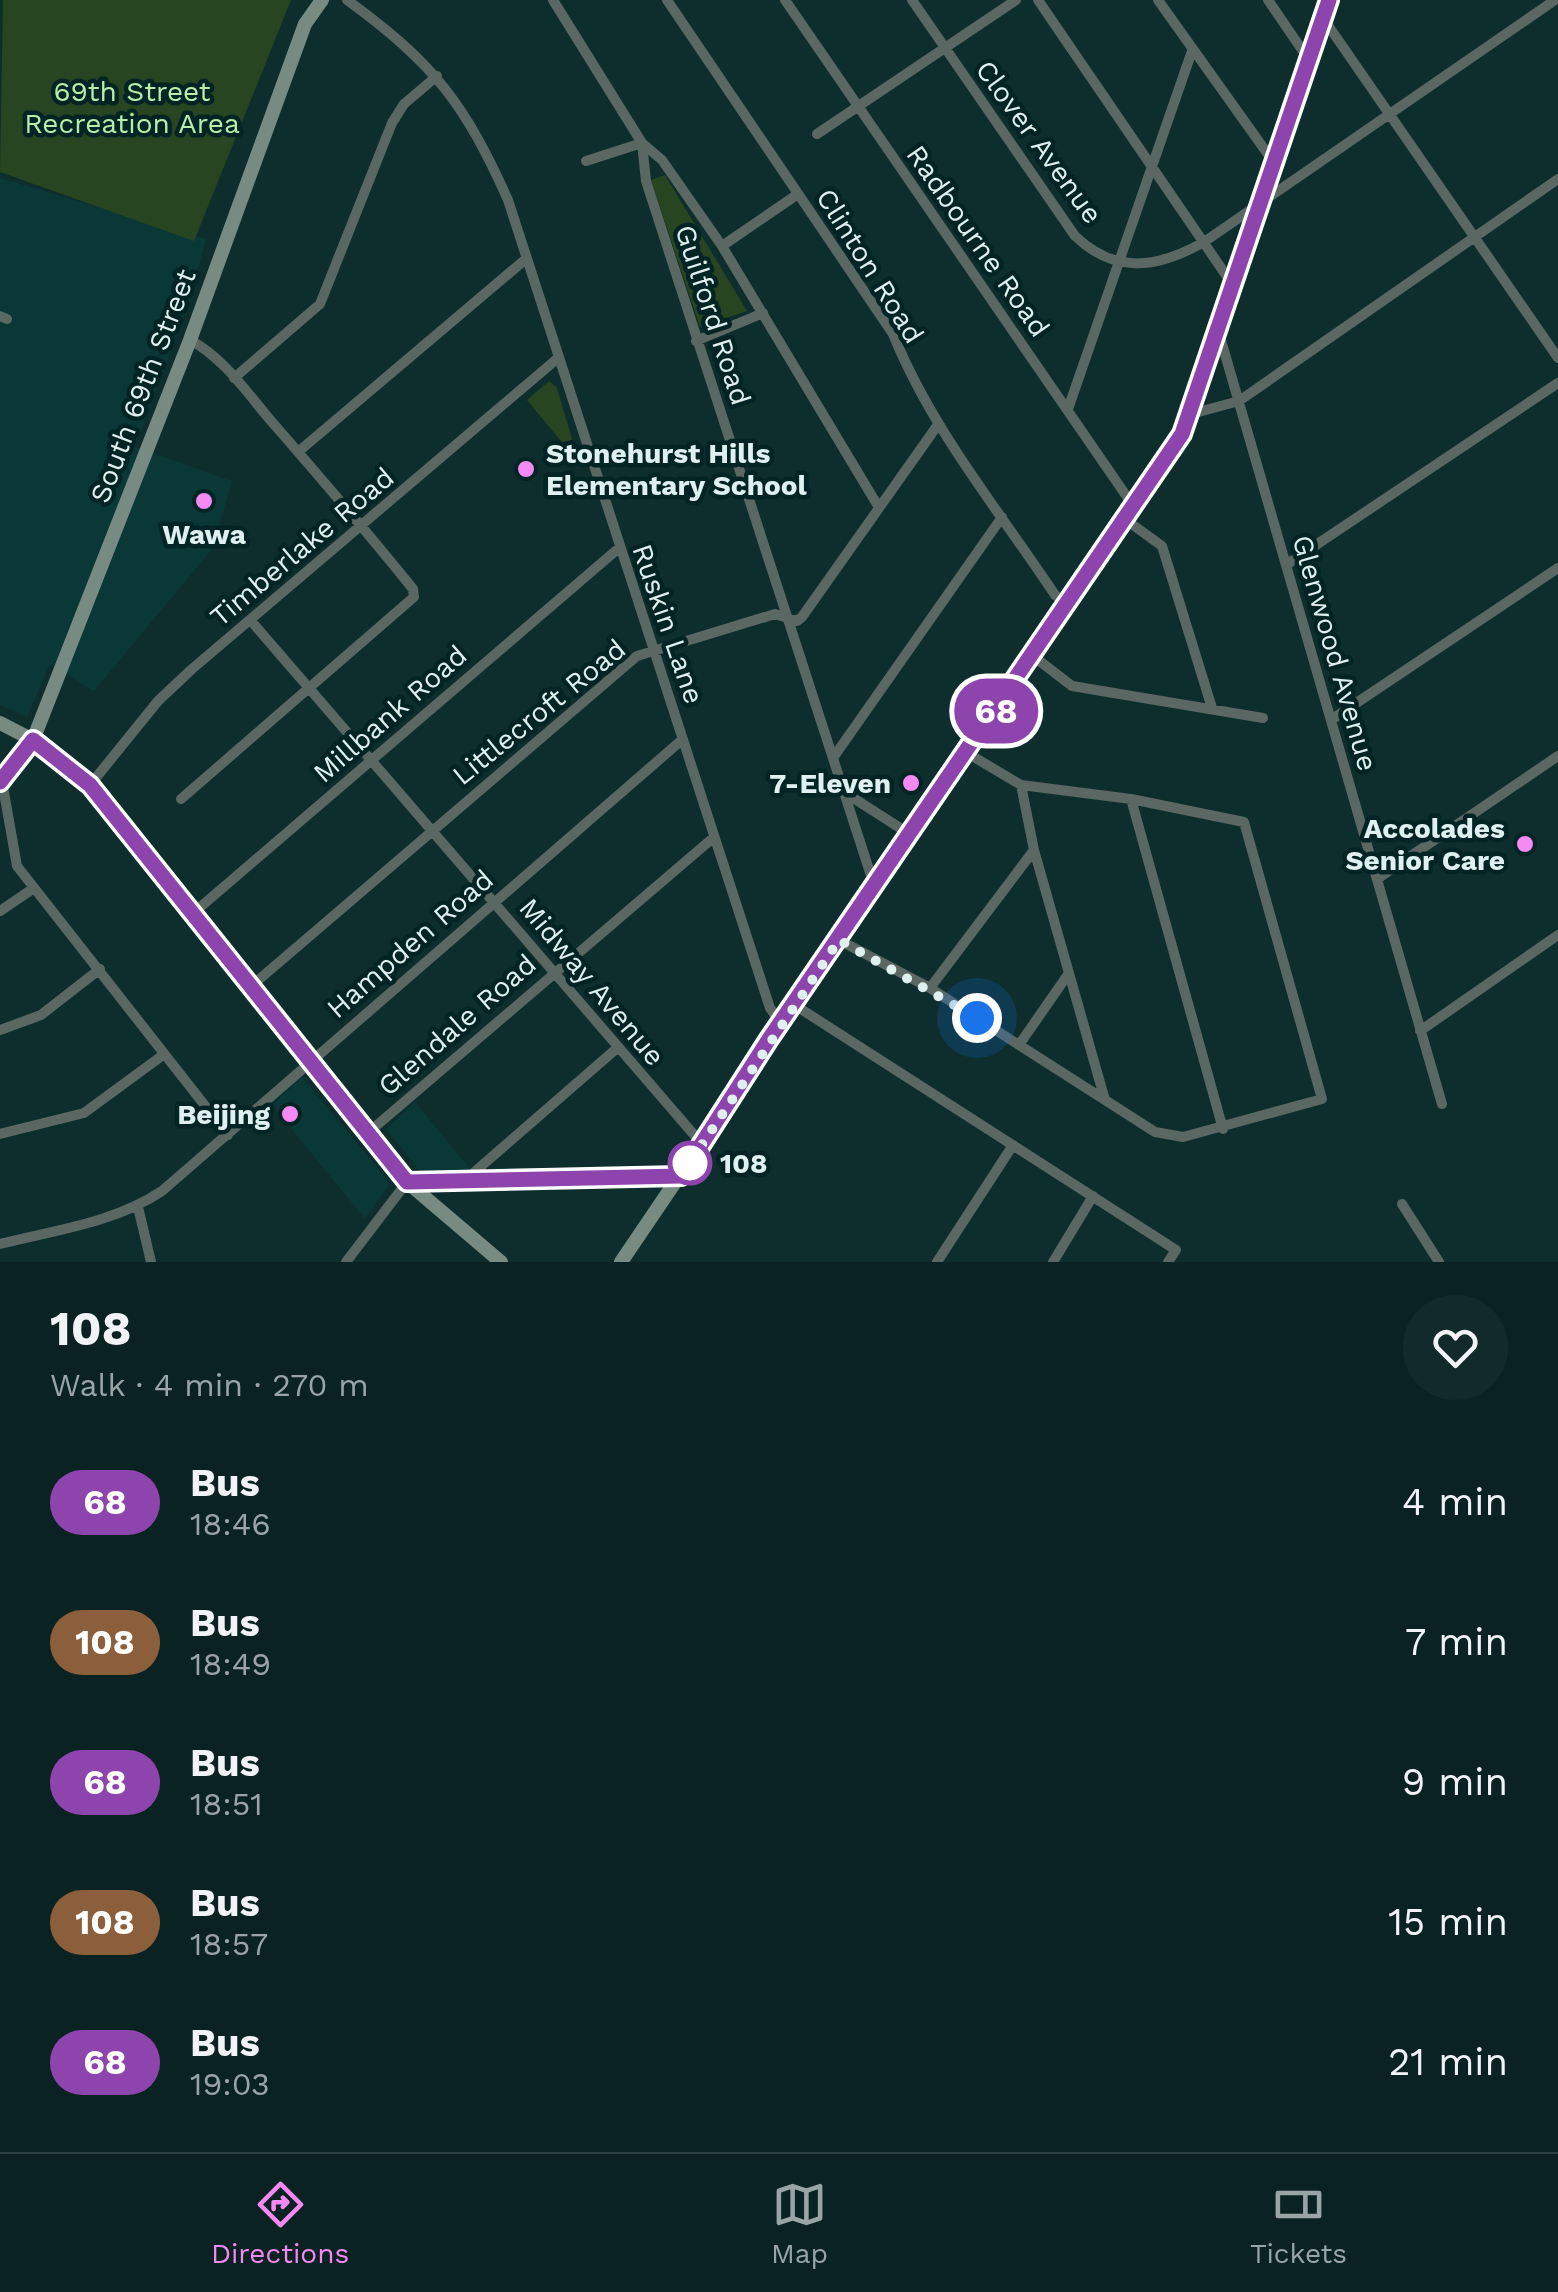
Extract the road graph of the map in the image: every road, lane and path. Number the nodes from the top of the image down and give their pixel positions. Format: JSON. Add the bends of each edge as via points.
{"nodes":[{"id":1,"x":322,"y":0,"type":"edge"},
{"id":2,"x":348,"y":0,"type":"edge"},
{"id":3,"x":554,"y":0,"type":"edge"},
{"id":4,"x":667,"y":0,"type":"edge"},
{"id":5,"x":785,"y":0,"type":"edge"},
{"id":6,"x":912,"y":0,"type":"edge"},
{"id":7,"x":1016,"y":0,"type":"edge"},
{"id":8,"x":1038,"y":0,"type":"edge"},
{"id":9,"x":1158,"y":0,"type":"edge"},
{"id":10,"x":1268,"y":0,"type":"edge"},
{"id":11,"x":1330,"y":0,"type":"edge"},
{"id":12,"x":1555,"y":0,"type":"edge"},
{"id":13,"x":1323,"y":18,"type":"junction"},
{"id":14,"x":945,"y":48,"type":"junction"},
{"id":15,"x":1192,"y":52,"type":"junction"},
{"id":16,"x":1309,"y":60,"type":"junction"},
{"id":17,"x":436,"y":76,"type":"junction"},
{"id":18,"x":858,"y":106,"type":"junction"},
{"id":19,"x":1390,"y":115,"type":"junction"},
{"id":20,"x":818,"y":134,"type":"dead end"},
{"id":21,"x":642,"y":142,"type":"junction"},
{"id":22,"x":586,"y":160,"type":"dead end"},
{"id":23,"x":1275,"y":164,"type":"junction"},
{"id":24,"x":1152,"y":168,"type":"junction"},
{"id":25,"x":1558,"y":179,"type":"edge"},
{"id":26,"x":798,"y":194,"type":"junction"},
{"id":27,"x":1262,"y":203,"type":"junction"},
{"id":28,"x":1474,"y":237,"type":"junction"},
{"id":29,"x":1204,"y":242,"type":"junction"},
{"id":30,"x":722,"y":246,"type":"junction"},
{"id":31,"x":526,"y":258,"type":"junction"},
{"id":32,"x":1120,"y":264,"type":"junction"},
{"id":33,"x":1232,"y":284,"type":"junction"},
{"id":34,"x":763,"y":313,"type":"junction"},
{"id":35,"x":1218,"y":330,"type":"junction"},
{"id":36,"x":190,"y":340,"type":"junction"},
{"id":37,"x":696,"y":341,"type":"junction"},
{"id":38,"x":558,"y":358,"type":"junction"},
{"id":39,"x":1558,"y":358,"type":"edge"},
{"id":40,"x":234,"y":378,"type":"junction"},
{"id":41,"x":1558,"y":382,"type":"edge"},
{"id":42,"x":1238,"y":400,"type":"junction"},
{"id":43,"x":1068,"y":409,"type":"junction"},
{"id":44,"x":1191,"y":414,"type":"junction"},
{"id":45,"x":937,"y":426,"type":"junction"},
{"id":46,"x":298,"y":452,"type":"junction"},
{"id":47,"x":878,"y":506,"type":"junction"},
{"id":48,"x":1130,"y":513,"type":"junction"},
{"id":49,"x":1002,"y":517,"type":"junction"},
{"id":50,"x":362,"y":526,"type":"junction"},
{"id":51,"x":618,"y":548,"type":"junction"},
{"id":52,"x":1286,"y":566,"type":"junction"},
{"id":53,"x":1558,"y":568,"type":"edge"},
{"id":54,"x":1067,"y":604,"type":"junction"},
{"id":55,"x":789,"y":619,"type":"junction"},
{"id":56,"x":252,"y":622,"type":"junction"},
{"id":57,"x":654,"y":652,"type":"junction"},
{"id":58,"x":1033,"y":656,"type":"junction"},
{"id":59,"x":309,"y":690,"type":"junction"},
{"id":60,"x":1212,"y":708,"type":"junction"},
{"id":61,"x":1264,"y":718,"type":"dead end"},
{"id":62,"x":1331,"y":720,"type":"junction"},
{"id":63,"x":0,"y":723,"type":"edge"},
{"id":64,"x":682,"y":739,"type":"junction"},
{"id":65,"x":33,"y":740,"type":"junction"},
{"id":66,"x":967,"y":753,"type":"junction"},
{"id":67,"x":1558,"y":756,"type":"edge"},
{"id":68,"x":833,"y":758,"type":"junction"},
{"id":69,"x":370,"y":759,"type":"junction"},
{"id":70,"x":1,"y":782,"type":"edge"},
{"id":71,"x":90,"y":785,"type":"junction"},
{"id":72,"x":1021,"y":785,"type":"junction"},
{"id":73,"x":844,"y":792,"type":"junction"},
{"id":74,"x":185,"y":795,"type":"dead end"},
{"id":75,"x":1132,"y":798,"type":"junction"},
{"id":76,"x":432,"y":828,"type":"junction"},
{"id":77,"x":911,"y":835,"type":"junction"},
{"id":78,"x":714,"y":838,"type":"junction"},
{"id":79,"x":1034,"y":850,"type":"junction"},
{"id":80,"x":1377,"y":879,"type":"junction"},
{"id":81,"x":34,"y":888,"type":"junction"},
{"id":82,"x":875,"y":888,"type":"junction"},
{"id":83,"x":494,"y":901,"type":"junction"},
{"id":84,"x":0,"y":911,"type":"edge"},
{"id":85,"x":191,"y":915,"type":"junction"},
{"id":86,"x":1558,"y":935,"type":"edge"},
{"id":87,"x":839,"y":940,"type":"junction"},
{"id":88,"x":100,"y":970,"type":"junction"},
{"id":89,"x":550,"y":973,"type":"junction"},
{"id":90,"x":1069,"y":974,"type":"junction"},
{"id":91,"x":249,"y":988,"type":"junction"},
{"id":92,"x":930,"y":988,"type":"junction"},
{"id":93,"x":793,"y":1004,"type":"junction"},
{"id":94,"x":780,"y":1022,"type":"junction"},
{"id":95,"x":0,"y":1030,"type":"edge"},
{"id":96,"x":1420,"y":1030,"type":"junction"},
{"id":97,"x":1019,"y":1045,"type":"junction"},
{"id":98,"x":616,"y":1049,"type":"junction"},
{"id":99,"x":163,"y":1055,"type":"junction"},
{"id":100,"x":310,"y":1062,"type":"junction"},
{"id":101,"x":1105,"y":1101,"type":"junction"},
{"id":102,"x":1442,"y":1104,"type":"dead end"},
{"id":103,"x":1223,"y":1128,"type":"junction"},
{"id":104,"x":368,"y":1132,"type":"junction"},
{"id":105,"x":0,"y":1134,"type":"edge"},
{"id":106,"x":228,"y":1135,"type":"junction"},
{"id":107,"x":702,"y":1144,"type":"junction"},
{"id":108,"x":1014,"y":1145,"type":"junction"},
{"id":109,"x":681,"y":1176,"type":"junction"},
{"id":110,"x":407,"y":1182,"type":"junction"},
{"id":111,"x":462,"y":1183,"type":"junction"},
{"id":112,"x":1093,"y":1196,"type":"junction"},
{"id":113,"x":1402,"y":1204,"type":"dead end"},
{"id":114,"x":138,"y":1207,"type":"junction"},
{"id":115,"x":0,"y":1244,"type":"edge"},
{"id":116,"x":150,"y":1262,"type":"edge"},
{"id":117,"x":346,"y":1262,"type":"edge"},
{"id":118,"x":501,"y":1262,"type":"edge"},
{"id":119,"x":621,"y":1262,"type":"edge"},
{"id":120,"x":937,"y":1262,"type":"edge"},
{"id":121,"x":1052,"y":1262,"type":"edge"},
{"id":122,"x":1168,"y":1262,"type":"edge"},
{"id":123,"x":1439,"y":1262,"type":"edge"}],
"edges":[{"from":1,"to":36,"type":"main road","name":"South 69th Street","via":[[305,24]]},
{"from":2,"to":17,"type":"street","name":"Ruskin Lane"},
{"from":3,"to":21,"type":"street","name":"Guilford Road"},
{"from":4,"to":26,"type":"street","name":"Clinton Road"},
{"from":5,"to":18,"type":"street","name":"Radbourne Road"},
{"from":6,"to":14,"type":"street","name":"Clover Avenue"},
{"from":7,"to":14,"type":"street"},
{"from":8,"to":24,"type":"street"},
{"from":9,"to":15,"type":"street"},
{"from":10,"to":16,"type":"street"},
{"from":11,"to":13,"type":"main road"},
{"from":12,"to":19,"type":"street"},
{"from":13,"to":16,"type":"main road"},
{"from":13,"to":19,"type":"street"},
{"from":14,"to":18,"type":"street"},
{"from":14,"to":32,"type":"street","name":"Clover Avenue","via":[[1069,228]]},
{"from":15,"to":23,"type":"street"},
{"from":15,"to":24,"type":"street"},
{"from":16,"to":23,"type":"main road"},
{"from":17,"to":31,"type":"street","name":"Ruskin Lane","via":[[464,109],[487,154]]},
{"from":17,"to":40,"type":"street","via":[[392,123],[320,304]]},
{"from":18,"to":20,"type":"street"},
{"from":18,"to":43,"type":"street","name":"Radbourne Road"},
{"from":19,"to":27,"type":"street"},
{"from":19,"to":28,"type":"street"},
{"from":21,"to":22,"type":"street"},
{"from":21,"to":30,"type":"street"},
{"from":21,"to":37,"type":"street","name":"Guilford Road","via":[[646,181]]},
{"from":23,"to":27,"type":"main road"},
{"from":24,"to":29,"type":"street"},
{"from":24,"to":32,"type":"street"},
{"from":25,"to":28,"type":"street"},
{"from":26,"to":30,"type":"street"},
{"from":26,"to":45,"type":"street","name":"Clinton Road","via":[[893,334]]},
{"from":27,"to":29,"type":"street"},
{"from":27,"to":33,"type":"main road"},
{"from":28,"to":39,"type":"street"},
{"from":28,"to":42,"type":"street"},
{"from":29,"to":32,"type":"street","via":[[1164,261]]},
{"from":29,"to":33,"type":"street"},
{"from":30,"to":34,"type":"street"},
{"from":31,"to":38,"type":"street","name":"Ruskin Lane"},
{"from":31,"to":46,"type":"street"},
{"from":32,"to":43,"type":"street"},
{"from":33,"to":35,"type":"main road"},
{"from":34,"to":37,"type":"street"},
{"from":34,"to":47,"type":"street"},
{"from":35,"to":42,"type":"street","name":"Glenwood Avenue"},
{"from":35,"to":44,"type":"main road"},
{"from":36,"to":40,"type":"street"},
{"from":36,"to":65,"type":"main road","name":"South 69th Street"},
{"from":37,"to":55,"type":"street","name":"Guilford Road"},
{"from":38,"to":50,"type":"street","name":"Timberlake Road"},
{"from":38,"to":51,"type":"street","name":"Ruskin Lane"},
{"from":40,"to":46,"type":"street"},
{"from":41,"to":52,"type":"street"},
{"from":42,"to":44,"type":"street"},
{"from":42,"to":52,"type":"street","name":"Glenwood Avenue"},
{"from":43,"to":48,"type":"street","name":"Radbourne Road"},
{"from":44,"to":48,"type":"main road"},
{"from":45,"to":47,"type":"street"},
{"from":45,"to":49,"type":"street","name":"Clinton Road"},
{"from":46,"to":50,"type":"street"},
{"from":47,"to":55,"type":"street","via":[[802,617]]},
{"from":48,"to":54,"type":"main road"},
{"from":48,"to":60,"type":"street","name":"Radbourne Road","via":[[1162,546]]},
{"from":49,"to":54,"type":"street","name":"Clinton Road"},
{"from":49,"to":68,"type":"street"},
{"from":50,"to":56,"type":"street","name":"Timberlake Road"},
{"from":50,"to":59,"type":"street","via":[[414,598]]},
{"from":51,"to":57,"type":"street","name":"Ruskin Lane"},
{"from":51,"to":69,"type":"street","name":"Millbank Road"},
{"from":52,"to":62,"type":"street","name":"Glenwood Avenue"},
{"from":53,"to":62,"type":"street"},
{"from":54,"to":58,"type":"main road"},
{"from":55,"to":57,"type":"street","name":"Littlecroft Road","via":[[775,614]]},
{"from":55,"to":68,"type":"street","name":"Guilford Road"},
{"from":56,"to":59,"type":"street","name":"Midway Avenue"},
{"from":56,"to":71,"type":"street","name":"Timberlake Road","via":[[158,702]]},
{"from":57,"to":64,"type":"street","name":"Ruskin Lane"},
{"from":57,"to":76,"type":"street","name":"Littlecroft Road","via":[[637,656]]},
{"from":58,"to":60,"type":"street","via":[[1072,686]]},
{"from":58,"to":66,"type":"main road"},
{"from":59,"to":69,"type":"street","name":"Midway Avenue"},
{"from":59,"to":74,"type":"street"},
{"from":60,"to":61,"type":"street"},
{"from":62,"to":80,"type":"street","name":"Glenwood Avenue"},
{"from":63,"to":65,"type":"main road"},
{"from":64,"to":78,"type":"street","name":"Ruskin Lane"},
{"from":64,"to":83,"type":"street","name":"Hampden Road"},
{"from":65,"to":70,"type":"main road","name":"South 69th Street"},
{"from":65,"to":71,"type":"main road"},
{"from":66,"to":72,"type":"street"},
{"from":66,"to":77,"type":"main road"},
{"from":67,"to":80,"type":"street"},
{"from":68,"to":73,"type":"street","name":"Guilford Road"},
{"from":69,"to":76,"type":"street","name":"Midway Avenue"},
{"from":69,"to":85,"type":"street","name":"Millbank Road"},
{"from":70,"to":81,"type":"street","via":[[13,852]]},
{"from":71,"to":85,"type":"main road"},
{"from":72,"to":75,"type":"street"},
{"from":72,"to":79,"type":"street"},
{"from":73,"to":77,"type":"street"},
{"from":73,"to":82,"type":"street","name":"Guilford Road"},
{"from":75,"to":103,"type":"street"},
{"from":75,"to":103,"type":"street","via":[[1244,822],[1322,1099]]},
{"from":76,"to":83,"type":"street","name":"Midway Avenue"},
{"from":76,"to":91,"type":"street","name":"Littlecroft Road"},
{"from":77,"to":82,"type":"main road"},
{"from":78,"to":89,"type":"street","name":"Glendale Road"},
{"from":78,"to":94,"type":"street","name":"Ruskin Lane"},
{"from":79,"to":90,"type":"street"},
{"from":79,"to":92,"type":"street"},
{"from":80,"to":96,"type":"street","name":"Glenwood Avenue"},
{"from":81,"to":84,"type":"street"},
{"from":81,"to":88,"type":"street"},
{"from":82,"to":87,"type":"main road"},
{"from":83,"to":89,"type":"street","name":"Midway Avenue"},
{"from":83,"to":100,"type":"street","name":"Hampden Road"},
{"from":85,"to":91,"type":"main road"},
{"from":86,"to":96,"type":"street"},
{"from":87,"to":92,"type":"street"},
{"from":87,"to":93,"type":"main road"},
{"from":88,"to":95,"type":"street","via":[[40,1015]]},
{"from":88,"to":99,"type":"street"},
{"from":89,"to":98,"type":"street","name":"Midway Avenue"},
{"from":89,"to":104,"type":"street","name":"Glendale Road"},
{"from":90,"to":97,"type":"street"},
{"from":90,"to":101,"type":"street"},
{"from":91,"to":100,"type":"main road"},
{"from":92,"to":97,"type":"street"},
{"from":93,"to":94,"type":"main road"},
{"from":93,"to":108,"type":"street"},
{"from":94,"to":107,"type":"main road"},
{"from":96,"to":102,"type":"street","name":"Glenwood Avenue"},
{"from":97,"to":101,"type":"street"},
{"from":98,"to":107,"type":"street","name":"Midway Avenue"},
{"from":98,"to":111,"type":"street"},
{"from":99,"to":105,"type":"street","via":[[84,1113]]},
{"from":99,"to":106,"type":"street"},
{"from":100,"to":104,"type":"main road"},
{"from":100,"to":106,"type":"street","name":"Hampden Road"},
{"from":101,"to":103,"type":"street","via":[[1155,1132],[1184,1137]]},
{"from":104,"to":110,"type":"main road"},
{"from":106,"to":114,"type":"street","name":"Hampden Road"},
{"from":107,"to":109,"type":"main road"},
{"from":108,"to":112,"type":"street"},
{"from":108,"to":120,"type":"street"},
{"from":109,"to":111,"type":"street"},
{"from":109,"to":119,"type":"main road"},
{"from":110,"to":111,"type":"street"},
{"from":110,"to":117,"type":"street"},
{"from":110,"to":118,"type":"main road"},
{"from":112,"to":121,"type":"street"},
{"from":112,"to":122,"type":"street","via":[[1176,1250]]},
{"from":113,"to":123,"type":"street"},
{"from":114,"to":115,"type":"street","name":"Hampden Road"},
{"from":114,"to":116,"type":"street"}]}
